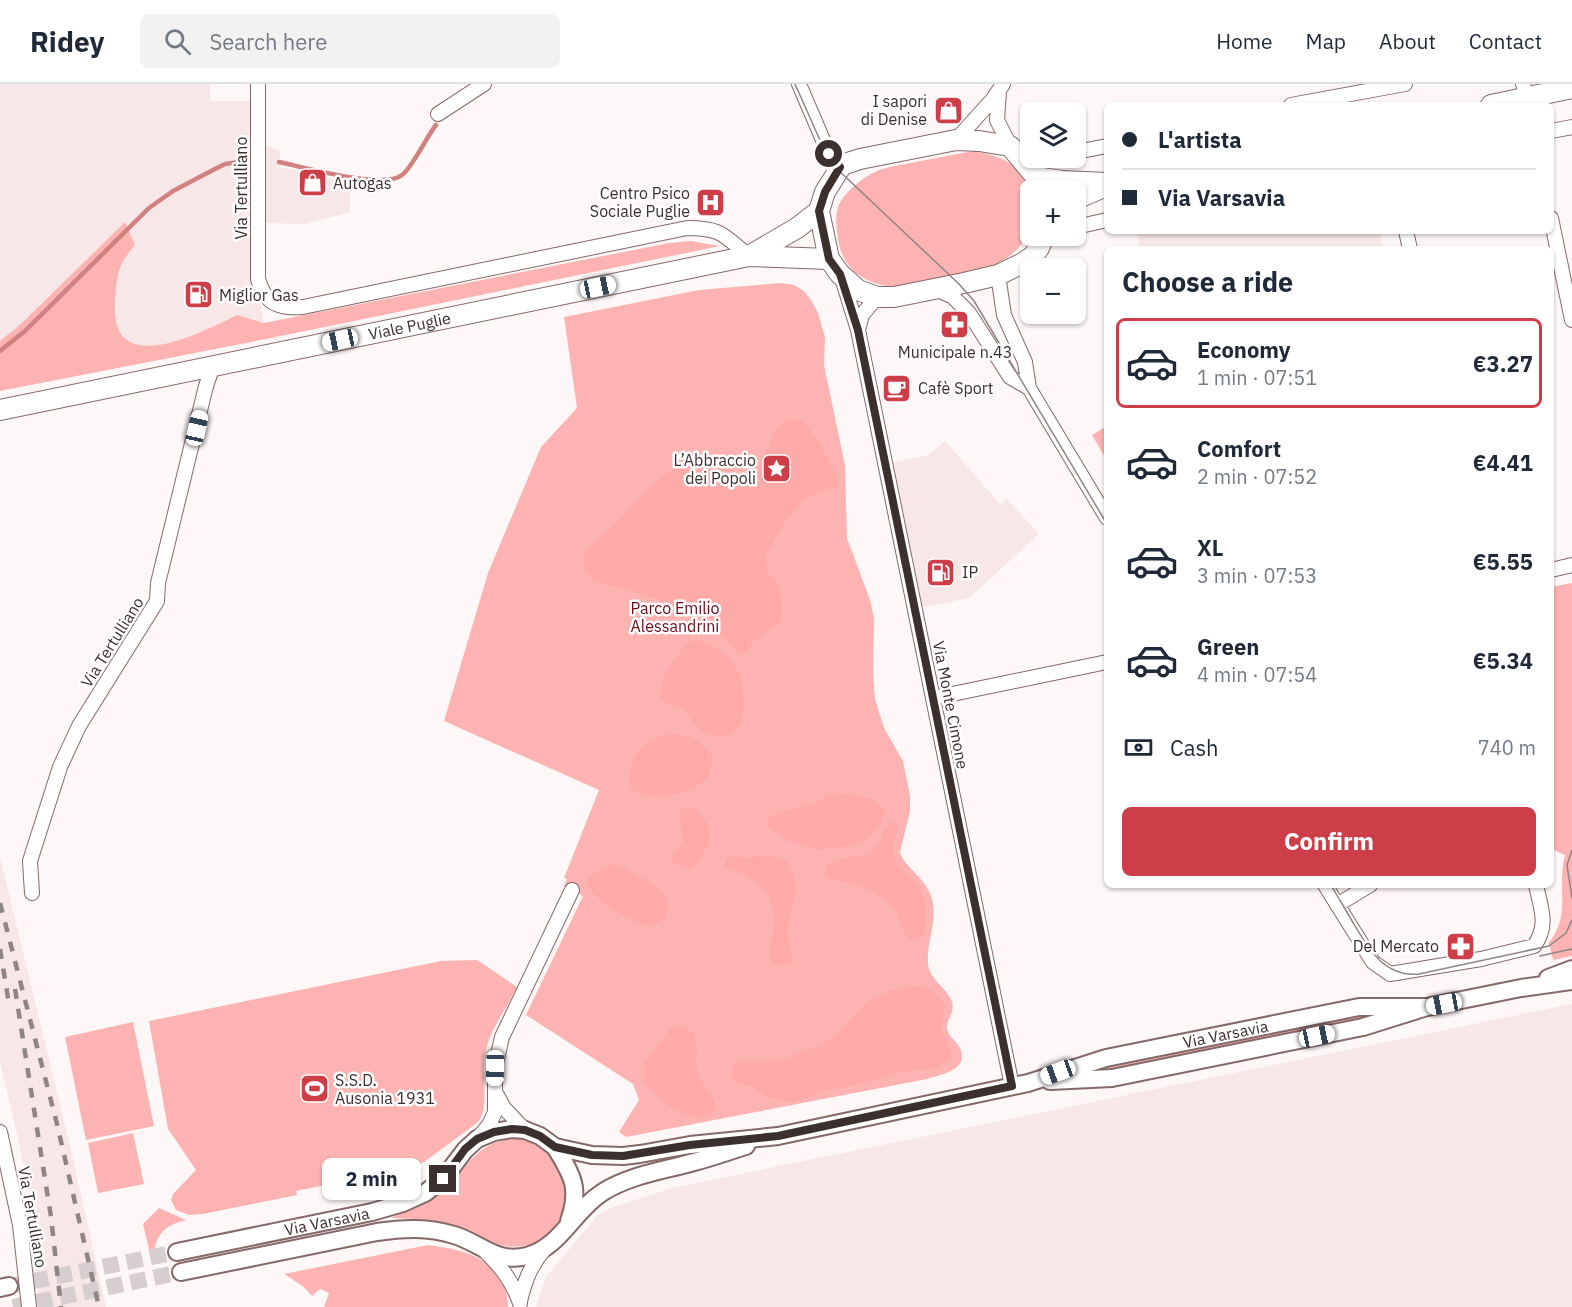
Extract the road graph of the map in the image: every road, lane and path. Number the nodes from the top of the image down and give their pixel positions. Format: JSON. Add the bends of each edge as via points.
{"nodes":[{"id":1,"x":258,"y":84,"type":"edge"},
{"id":2,"x":484,"y":84,"type":"edge"},
{"id":3,"x":799,"y":84,"type":"edge"},
{"id":4,"x":1405,"y":84,"type":"edge"},
{"id":5,"x":1001,"y":87,"type":"edge"},
{"id":6,"x":1572,"y":88,"type":"edge"},
{"id":7,"x":1526,"y":96,"type":"edge"},
{"id":8,"x":1307,"y":102,"type":"edge"},
{"id":9,"x":1503,"y":102,"type":"edge"},
{"id":10,"x":438,"y":114,"type":"dead end"},
{"id":11,"x":1572,"y":127,"type":"edge"},
{"id":12,"x":1554,"y":130,"type":"edge"},
{"id":13,"x":956,"y":140,"type":"junction"},
{"id":14,"x":1104,"y":147,"type":"edge"},
{"id":15,"x":1086,"y":150,"type":"edge"},
{"id":16,"x":1017,"y":153,"type":"junction"},
{"id":17,"x":1020,"y":154,"type":"edge"},
{"id":18,"x":840,"y":167,"type":"junction"},
{"id":19,"x":1036,"y":180,"type":"edge"},
{"id":20,"x":1086,"y":183,"type":"edge"},
{"id":21,"x":1104,"y":184,"type":"edge"},
{"id":22,"x":1104,"y":185,"type":"edge"},
{"id":23,"x":1086,"y":194,"type":"edge"},
{"id":24,"x":819,"y":211,"type":"junction"},
{"id":25,"x":1104,"y":221,"type":"edge"},
{"id":26,"x":1086,"y":225,"type":"edge"},
{"id":27,"x":1554,"y":233,"type":"edge"},
{"id":28,"x":1041,"y":246,"type":"edge"},
{"id":29,"x":748,"y":256,"type":"junction"},
{"id":30,"x":835,"y":266,"type":"junction"},
{"id":31,"x":998,"y":275,"type":"junction"},
{"id":32,"x":936,"y":288,"type":"junction"},
{"id":33,"x":877,"y":297,"type":"junction"},
{"id":34,"x":1572,"y":320,"type":"edge"},
{"id":35,"x":858,"y":330,"type":"junction"},
{"id":36,"x":213,"y":366,"type":"junction"},
{"id":37,"x":1029,"y":388,"type":"junction"},
{"id":38,"x":0,"y":410,"type":"edge"},
{"id":39,"x":1104,"y":513,"type":"edge"},
{"id":40,"x":1572,"y":565,"type":"edge"},
{"id":41,"x":1554,"y":569,"type":"edge"},
{"id":42,"x":1104,"y":663,"type":"edge"},
{"id":43,"x":933,"y":698,"type":"junction"},
{"id":44,"x":1327,"y":888,"type":"edge"},
{"id":45,"x":1365,"y":888,"type":"edge"},
{"id":46,"x":1537,"y":888,"type":"edge"},
{"id":47,"x":572,"y":890,"type":"dead end"},
{"id":48,"x":32,"y":893,"type":"dead end"},
{"id":49,"x":1337,"y":905,"type":"junction"},
{"id":50,"x":1572,"y":969,"type":"edge"},
{"id":51,"x":1572,"y":981,"type":"edge"},
{"id":52,"x":1521,"y":988,"type":"junction"},
{"id":53,"x":1020,"y":1084,"type":"junction"},
{"id":54,"x":496,"y":1093,"type":"junction"},
{"id":55,"x":525,"y":1130,"type":"junction"},
{"id":56,"x":0,"y":1132,"type":"edge"},
{"id":57,"x":778,"y":1136,"type":"junction"},
{"id":58,"x":477,"y":1139,"type":"junction"},
{"id":59,"x":555,"y":1147,"type":"junction"},
{"id":60,"x":568,"y":1225,"type":"junction"},
{"id":61,"x":482,"y":1248,"type":"junction"},
{"id":62,"x":544,"y":1250,"type":"junction"},
{"id":63,"x":177,"y":1252,"type":"tunnel mouth"},
{"id":64,"x":181,"y":1272,"type":"tunnel mouth"},
{"id":65,"x":520,"y":1305,"type":"edge"},
{"id":66,"x":28,"y":1307,"type":"edge"}],
"edges":[{"from":1,"to":29,"type":"street","name":"Via Tertulliano","via":[[257,270],[263,291],[282,307],[303,306],[687,228],[710,228]]},
{"from":2,"to":10,"type":"street"},
{"from":3,"to":18,"type":"street","via":[[829,154]]},
{"from":4,"to":8,"type":"street"},
{"from":5,"to":13,"type":"street"},
{"from":5,"to":16,"type":"street","via":[[997,120]]},
{"from":6,"to":7,"type":"main road"},
{"from":7,"to":9,"type":"main road"},
{"from":11,"to":12,"type":"street"},
{"from":13,"to":16,"type":"main road","via":[[979,141]]},
{"from":13,"to":18,"type":"main road","via":[[860,159]]},
{"from":14,"to":15,"type":"street"},
{"from":16,"to":17,"type":"street"},
{"from":16,"to":19,"type":"main road"},
{"from":18,"to":24,"type":"main road"},
{"from":20,"to":21,"type":"main road"},
{"from":22,"to":23,"type":"main road"},
{"from":24,"to":29,"type":"main road","name":"Viale Puglie"},
{"from":24,"to":30,"type":"main road"},
{"from":25,"to":26,"type":"street"},
{"from":27,"to":34,"type":"street"},
{"from":28,"to":31,"type":"main road","via":[[1033,256]]},
{"from":29,"to":30,"type":"main road","name":"Viale Puglie"},
{"from":29,"to":36,"type":"main road","name":"Viale Puglie"},
{"from":30,"to":33,"type":"main road","via":[[858,290]]},
{"from":30,"to":35,"type":"street","name":"Via Monte Cimone"},
{"from":31,"to":32,"type":"main road"},
{"from":31,"to":37,"type":"street","via":[[1004,315],[1025,362]]},
{"from":32,"to":33,"type":"main road"},
{"from":32,"to":37,"type":"street","via":[[953,297],[969,313],[1010,377]]},
{"from":33,"to":35,"type":"street","via":[[862,315]]},
{"from":35,"to":43,"type":"street","name":"Via Monte Cimone"},
{"from":36,"to":38,"type":"main road","name":"Viale Puglie"},
{"from":36,"to":48,"type":"street","name":"Via Tertulliano","via":[[157,600],[79,726],[60,767],[30,861]]},
{"from":37,"to":39,"type":"street"},
{"from":40,"to":41,"type":"street"},
{"from":42,"to":43,"type":"street"},
{"from":43,"to":53,"type":"street","name":"Via Monte Cimone"},
{"from":44,"to":49,"type":"street"},
{"from":45,"to":49,"type":"street"},
{"from":46,"to":49,"type":"street","via":[[1544,919],[1543,933],[1534,946],[1390,974],[1373,962]]},
{"from":47,"to":54,"type":"street","via":[[502,1037],[495,1068]]},
{"from":50,"to":52,"type":"street"},
{"from":51,"to":52,"type":"street"},
{"from":52,"to":53,"type":"street","name":"Via Varsavia","via":[[1427,1007],[1359,1007],[1106,1058]]},
{"from":53,"to":57,"type":"street","name":"Via Varsavia"},
{"from":54,"to":55,"type":"street"},
{"from":54,"to":58,"type":"street","via":[[495,1112]]},
{"from":55,"to":58,"type":"street","name":"Via Varsavia","via":[[494,1132]]},
{"from":55,"to":59,"type":"street","name":"Via Varsavia"},
{"from":56,"to":66,"type":"street","name":"Via Tertulliano","via":[[20,1225]]},
{"from":57,"to":59,"type":"street","name":"Via Varsavia","via":[[623,1156],[592,1155]]},
{"from":57,"to":60,"type":"street","name":"Via Varsavia","via":[[617,1184],[588,1203]]},
{"from":58,"to":63,"type":"street","name":"Via Varsavia","via":[[443,1179],[403,1203]]},
{"from":59,"to":60,"type":"street","name":"Via Varsavia","via":[[573,1176],[576,1192]]},
{"from":60,"to":62,"type":"street","name":"Via Varsavia"},
{"from":61,"to":62,"type":"street","name":"Via Varsavia","via":[[494,1256],[511,1258]]},
{"from":61,"to":64,"type":"street","name":"Via Varsavia","via":[[457,1236],[408,1228]]},
{"from":61,"to":65,"type":"street","via":[[512,1282]]},
{"from":62,"to":65,"type":"street","via":[[525,1278]]}]}
